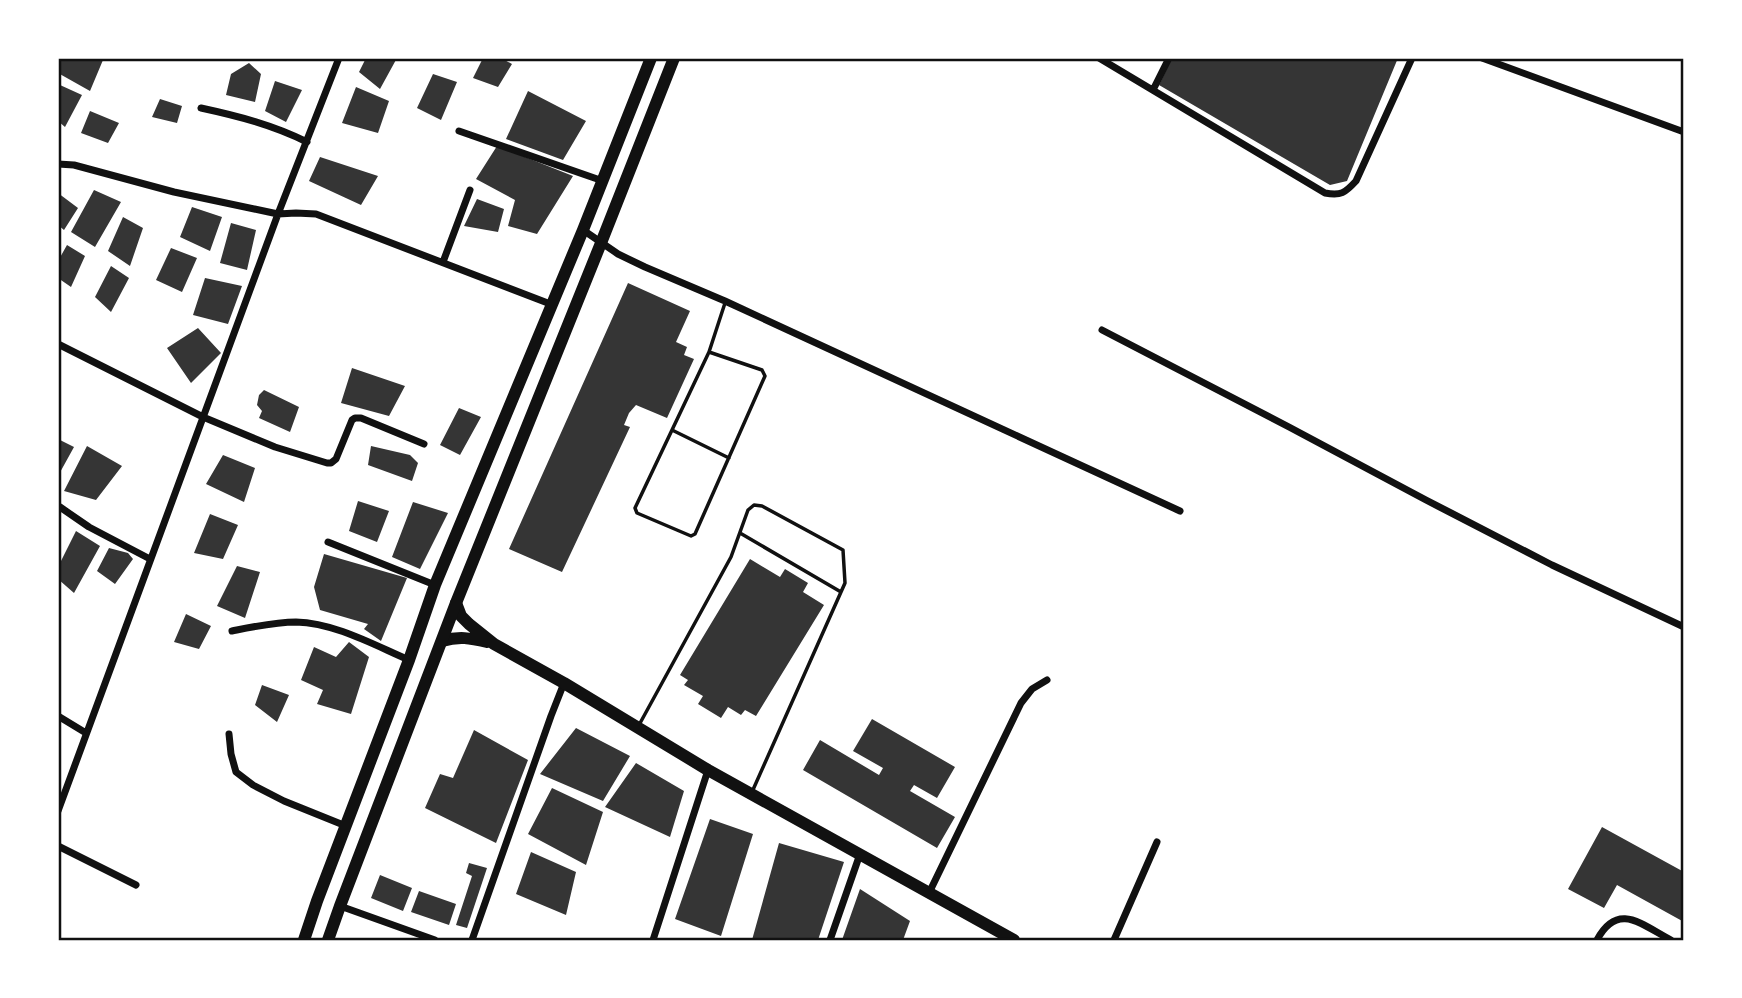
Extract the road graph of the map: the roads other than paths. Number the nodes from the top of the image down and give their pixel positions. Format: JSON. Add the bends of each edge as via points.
{"nodes":[{"id":1,"x":339,"y":58,"type":"edge"},
{"id":2,"x":652,"y":58,"type":"edge"},
{"id":3,"x":674,"y":58,"type":"edge"},
{"id":4,"x":1099,"y":58,"type":"edge"},
{"id":5,"x":1169,"y":58,"type":"edge"},
{"id":6,"x":1412,"y":58,"type":"edge"},
{"id":7,"x":1482,"y":58,"type":"edge"},
{"id":8,"x":1153,"y":90,"type":"junction"},
{"id":9,"x":201,"y":108,"type":"dead end"},
{"id":10,"x":459,"y":131,"type":"dead end"},
{"id":11,"x":1684,"y":132,"type":"edge"},
{"id":12,"x":307,"y":142,"type":"junction"},
{"id":13,"x":58,"y":164,"type":"edge"},
{"id":14,"x":603,"y":181,"type":"junction"},
{"id":15,"x":470,"y":190,"type":"dead end"},
{"id":16,"x":278,"y":214,"type":"junction"},
{"id":17,"x":583,"y":230,"type":"junction"},
{"id":18,"x":601,"y":243,"type":"junction"},
{"id":19,"x":443,"y":262,"type":"junction"},
{"id":20,"x":725,"y":301,"type":"junction"},
{"id":21,"x":553,"y":304,"type":"junction"},
{"id":22,"x":1102,"y":330,"type":"dead end"},
{"id":23,"x":58,"y":344,"type":"edge"},
{"id":24,"x":709,"y":352,"type":"junction"},
{"id":25,"x":203,"y":417,"type":"junction"},
{"id":26,"x":672,"y":430,"type":"junction"},
{"id":27,"x":424,"y":444,"type":"dead end"},
{"id":28,"x":729,"y":458,"type":"junction"},
{"id":29,"x":60,"y":508,"type":"dead end"},
{"id":30,"x":1180,"y":511,"type":"dead end"},
{"id":31,"x":740,"y":533,"type":"junction"},
{"id":32,"x":328,"y":542,"type":"dead end"},
{"id":33,"x":150,"y":559,"type":"junction"},
{"id":34,"x":435,"y":585,"type":"junction"},
{"id":35,"x":841,"y":593,"type":"junction"},
{"id":36,"x":456,"y":603,"type":"junction"},
{"id":37,"x":1684,"y":627,"type":"edge"},
{"id":38,"x":232,"y":631,"type":"dead end"},
{"id":39,"x":442,"y":641,"type":"junction"},
{"id":40,"x":494,"y":644,"type":"junction"},
{"id":41,"x":409,"y":660,"type":"junction"},
{"id":42,"x":1047,"y":680,"type":"dead end"},
{"id":43,"x":564,"y":683,"type":"junction"},
{"id":44,"x":58,"y":716,"type":"edge"},
{"id":45,"x":638,"y":727,"type":"junction"},
{"id":46,"x":86,"y":733,"type":"junction"},
{"id":47,"x":229,"y":734,"type":"dead end"},
{"id":48,"x":708,"y":770,"type":"junction"},
{"id":49,"x":751,"y":793,"type":"junction"},
{"id":50,"x":58,"y":811,"type":"edge"},
{"id":51,"x":346,"y":826,"type":"junction"},
{"id":52,"x":1157,"y":842,"type":"dead end"},
{"id":53,"x":58,"y":846,"type":"edge"},
{"id":54,"x":860,"y":854,"type":"junction"},
{"id":55,"x":136,"y":886,"type":"dead end"},
{"id":56,"x":929,"y":893,"type":"junction"},
{"id":57,"x":340,"y":906,"type":"junction"},
{"id":58,"x":1006,"y":938,"type":"edge"},
{"id":59,"x":304,"y":940,"type":"edge"},
{"id":60,"x":328,"y":940,"type":"edge"},
{"id":61,"x":435,"y":940,"type":"edge"},
{"id":62,"x":472,"y":940,"type":"edge"},
{"id":63,"x":653,"y":940,"type":"edge"},
{"id":64,"x":830,"y":940,"type":"edge"},
{"id":65,"x":1114,"y":940,"type":"edge"},
{"id":66,"x":1597,"y":940,"type":"edge"},
{"id":67,"x":1671,"y":940,"type":"edge"}],
"edges":[{"from":1,"to":12,"type":"street"},
{"from":2,"to":14,"type":"main road"},
{"from":3,"to":18,"type":"main road"},
{"from":4,"to":8,"type":"street"},
{"from":5,"to":8,"type":"street"},
{"from":6,"to":8,"type":"street","via":[[1356,181],[1347,192],[1336,195],[1325,193]]},
{"from":7,"to":11,"type":"street"},
{"from":9,"to":12,"type":"street","via":[[282,130]]},
{"from":10,"to":14,"type":"street"},
{"from":12,"to":16,"type":"street"},
{"from":13,"to":16,"type":"street"},
{"from":14,"to":17,"type":"main road"},
{"from":15,"to":19,"type":"street"},
{"from":16,"to":19,"type":"street","via":[[316,214]]},
{"from":16,"to":25,"type":"street"},
{"from":17,"to":18,"type":"street"},
{"from":17,"to":21,"type":"main road"},
{"from":18,"to":20,"type":"street"},
{"from":18,"to":36,"type":"main road"},
{"from":19,"to":21,"type":"street"},
{"from":20,"to":24,"type":"lane"},
{"from":20,"to":30,"type":"street"},
{"from":21,"to":34,"type":"main road"},
{"from":22,"to":37,"type":"street","via":[[1552,565]]},
{"from":23,"to":25,"type":"street"},
{"from":24,"to":26,"type":"lane"},
{"from":24,"to":28,"type":"lane","via":[[762,370],[765,376]]},
{"from":25,"to":27,"type":"street","via":[[327,463],[336,459],[355,418]]},
{"from":25,"to":33,"type":"street"},
{"from":26,"to":28,"type":"lane"},
{"from":26,"to":28,"type":"lane","via":[[636,513],[693,536]]},
{"from":29,"to":33,"type":"street"},
{"from":31,"to":35,"type":"lane"},
{"from":31,"to":35,"type":"lane","via":[[748,510],[762,506],[843,550],[845,583]]},
{"from":31,"to":45,"type":"lane"},
{"from":32,"to":34,"type":"street"},
{"from":33,"to":46,"type":"street"},
{"from":34,"to":41,"type":"main road"},
{"from":35,"to":49,"type":"lane"},
{"from":36,"to":39,"type":"main road"},
{"from":36,"to":40,"type":"main road","via":[[461,616]]},
{"from":38,"to":41,"type":"street","via":[[296,622],[321,626]]},
{"from":39,"to":40,"type":"main road","via":[[467,637]]},
{"from":39,"to":57,"type":"main road"},
{"from":40,"to":43,"type":"main road"},
{"from":41,"to":51,"type":"main road"},
{"from":42,"to":56,"type":"street","via":[[1021,703]]},
{"from":43,"to":45,"type":"main road"},
{"from":43,"to":62,"type":"street"},
{"from":44,"to":46,"type":"street"},
{"from":45,"to":48,"type":"main road"},
{"from":46,"to":50,"type":"street"},
{"from":47,"to":51,"type":"street","via":[[236,772],[284,801]]},
{"from":48,"to":49,"type":"main road"},
{"from":48,"to":63,"type":"street"},
{"from":49,"to":54,"type":"main road"},
{"from":51,"to":59,"type":"main road"},
{"from":52,"to":65,"type":"street"},
{"from":53,"to":55,"type":"street"},
{"from":54,"to":56,"type":"main road"},
{"from":54,"to":64,"type":"street"},
{"from":56,"to":58,"type":"main road"},
{"from":57,"to":60,"type":"main road"},
{"from":57,"to":61,"type":"street"},
{"from":66,"to":67,"type":"street","via":[[1610,923],[1629,918]]}]}
